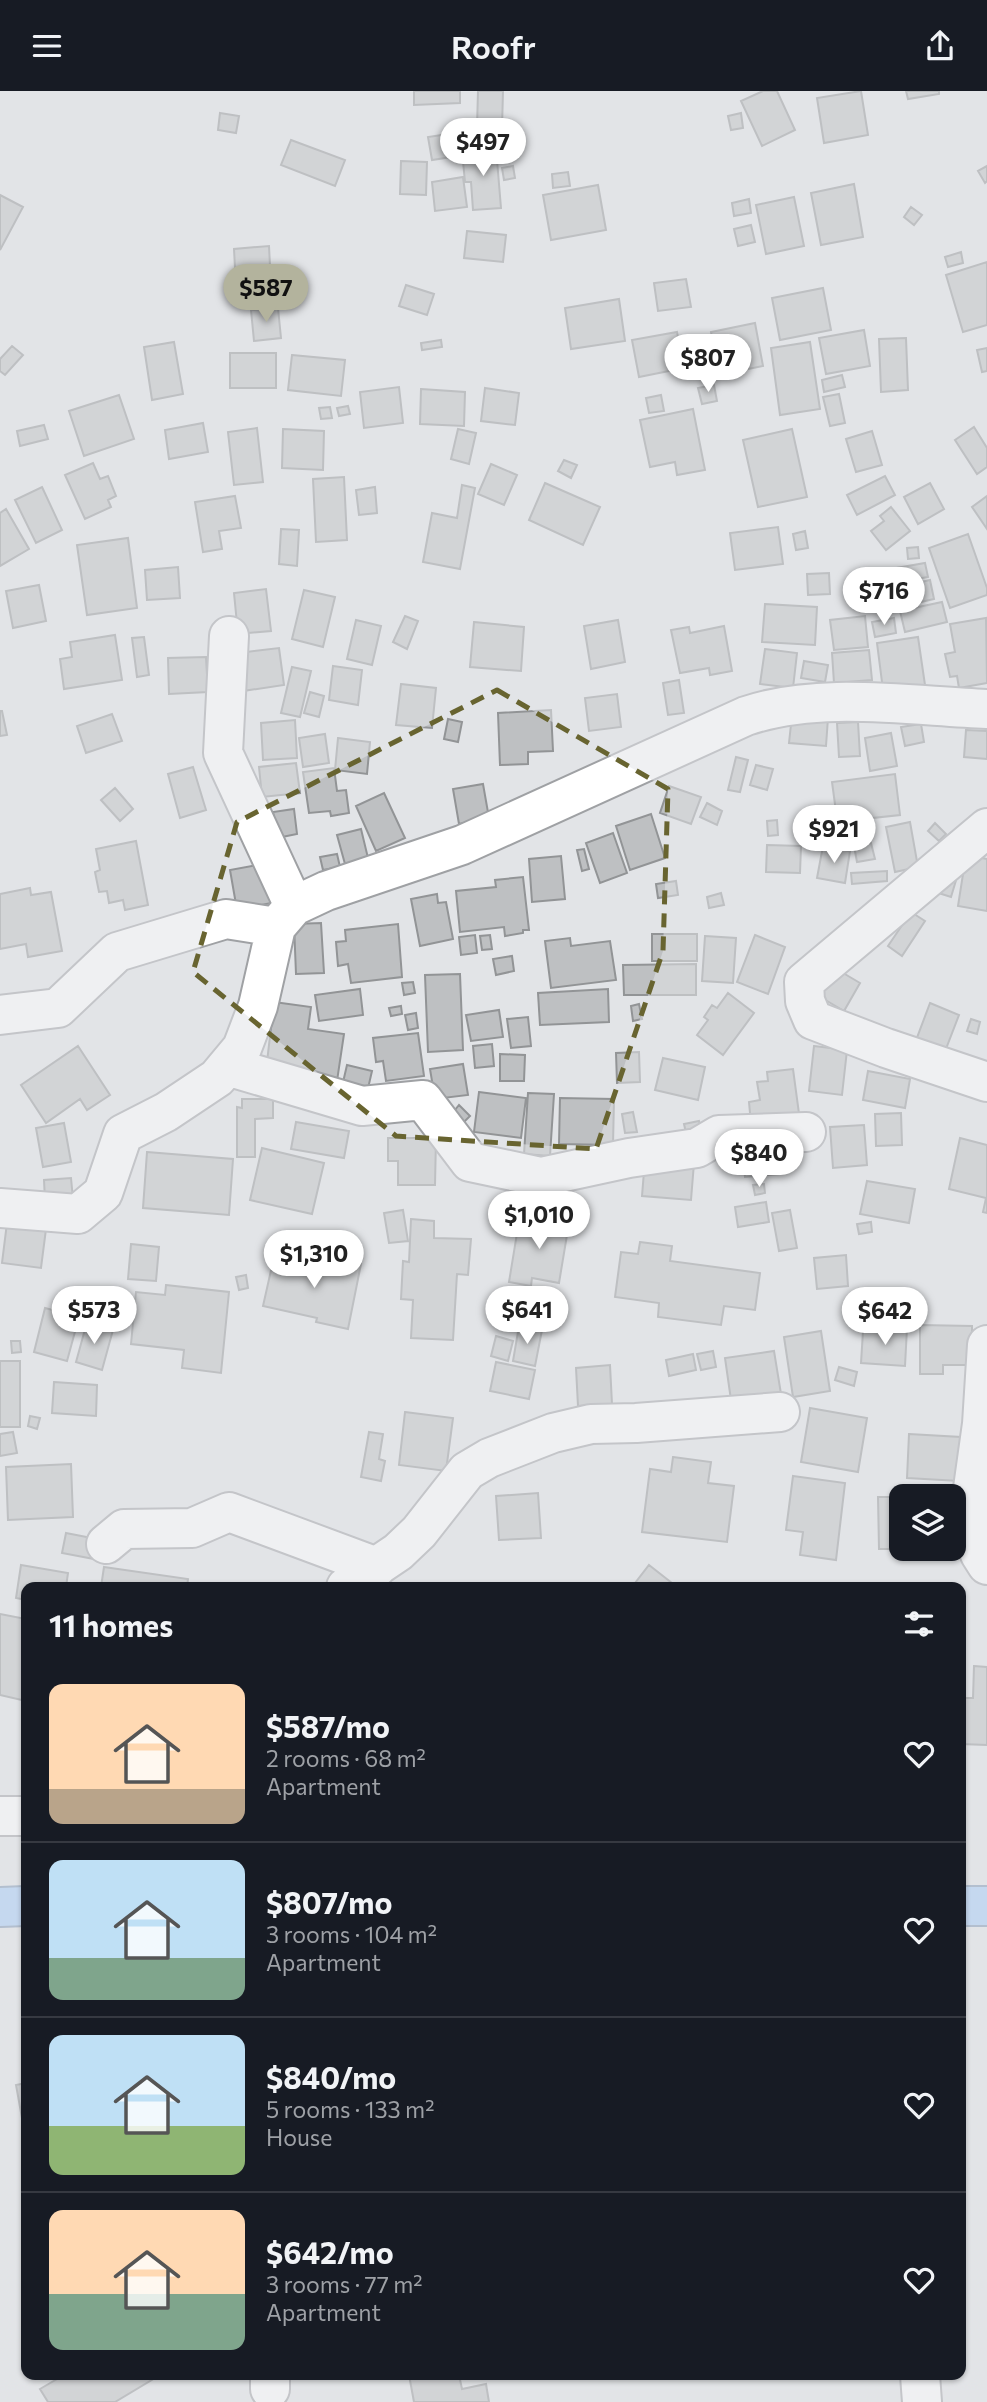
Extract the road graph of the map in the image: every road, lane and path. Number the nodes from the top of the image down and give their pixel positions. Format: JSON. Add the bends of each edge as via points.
{"nodes":[{"id":1,"x":229,"y":636,"type":"dead end"},
{"id":2,"x":987,"y":709,"type":"edge"},
{"id":3,"x":987,"y":828,"type":"edge"},
{"id":4,"x":285,"y":916,"type":"junction"},
{"id":5,"x":0,"y":1015,"type":"edge"},
{"id":6,"x":227,"y":1066,"type":"junction"},
{"id":7,"x":987,"y":1082,"type":"edge"},
{"id":8,"x":806,"y":1132,"type":"dead end"},
{"id":9,"x":0,"y":1208,"type":"edge"},
{"id":10,"x":987,"y":1345,"type":"edge"},
{"id":11,"x":780,"y":1412,"type":"dead end"},
{"id":12,"x":106,"y":1544,"type":"dead end"},
{"id":13,"x":987,"y":1566,"type":"edge"},
{"id":14,"x":361,"y":1577,"type":"edge"},
{"id":15,"x":0,"y":1816,"type":"edge"},
{"id":16,"x":21,"y":1816,"type":"edge"},
{"id":17,"x":0,"y":1906,"type":"edge"},
{"id":18,"x":21,"y":1906,"type":"edge"},
{"id":19,"x":966,"y":1906,"type":"edge"},
{"id":20,"x":987,"y":1906,"type":"edge"},
{"id":21,"x":920,"y":2380,"type":"edge"},
{"id":22,"x":922,"y":2402,"type":"edge"}],
"edges":[{"from":1,"to":4,"type":"street","via":[[223,753]]},
{"from":2,"to":4,"type":"street","via":[[827,702],[766,709],[462,845],[326,891]]},
{"from":3,"to":7,"type":"street","via":[[804,982],[813,1020]]},
{"from":4,"to":5,"type":"street","via":[[226,919],[117,952],[58,1008]]},
{"from":4,"to":6,"type":"street","via":[[242,1048]]},
{"from":6,"to":8,"type":"street","via":[[362,1105],[423,1100],[470,1162],[541,1177],[697,1148],[719,1135]]},
{"from":6,"to":9,"type":"street","via":[[217,1078],[166,1112],[123,1134],[103,1193],[78,1214]]},
{"from":10,"to":13,"type":"street","via":[[968,1524]]},
{"from":11,"to":14,"type":"street","via":[[591,1424],[489,1458],[467,1471],[398,1552]]},
{"from":12,"to":14,"type":"street","via":[[124,1529],[192,1528],[229,1512]]},
{"from":15,"to":16,"type":"street"},
{"from":17,"to":18,"type":"highway"},
{"from":19,"to":20,"type":"highway"},
{"from":21,"to":22,"type":"street"}]}
